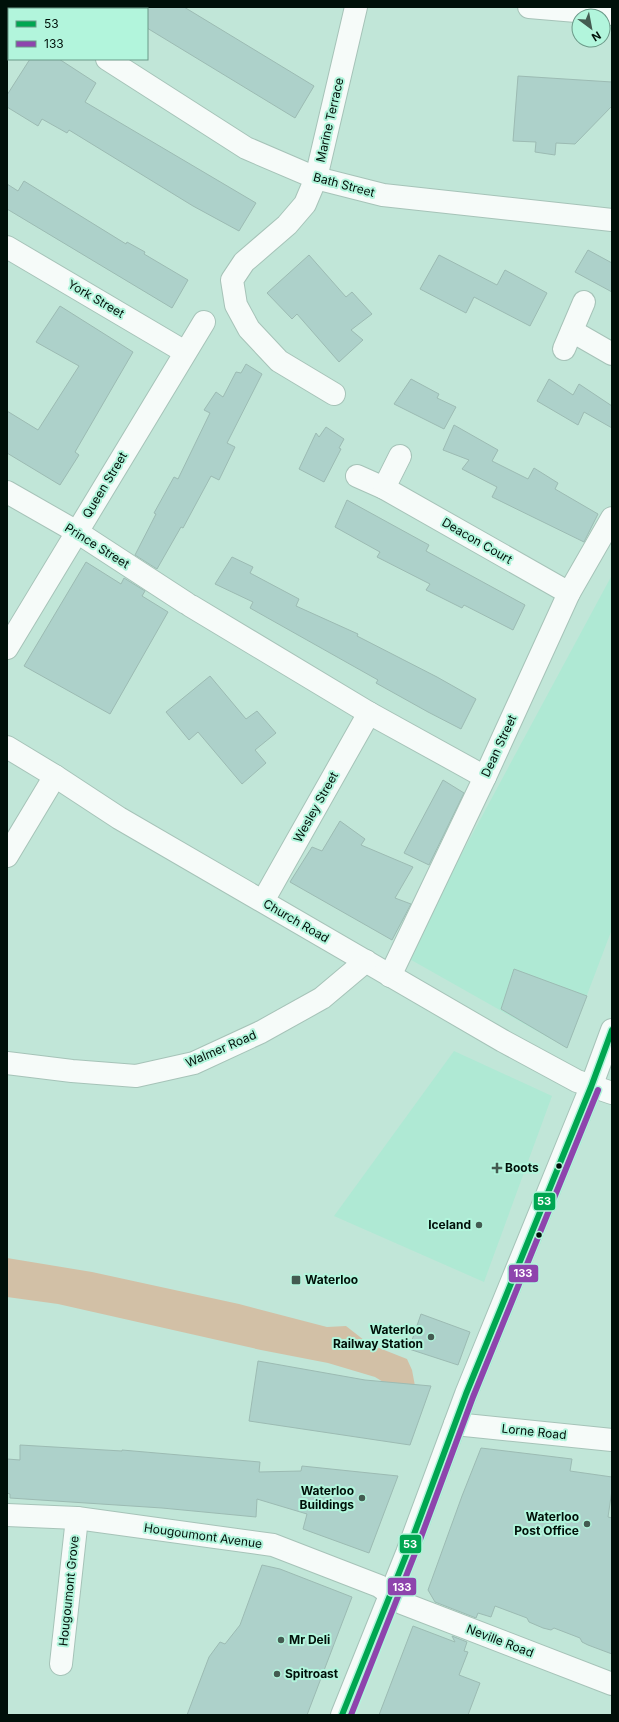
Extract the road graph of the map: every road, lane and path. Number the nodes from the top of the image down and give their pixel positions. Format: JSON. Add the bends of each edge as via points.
{"nodes":[{"id":1,"x":356,"y":7,"type":"edge"},
{"id":2,"x":529,"y":7,"type":"edge"},
{"id":3,"x":612,"y":14,"type":"edge"},
{"id":4,"x":109,"y":60,"type":"edge"},
{"id":5,"x":316,"y":178,"type":"junction"},
{"id":6,"x":612,"y":220,"type":"edge"},
{"id":7,"x":7,"y":247,"type":"edge"},
{"id":8,"x":584,"y":302,"type":"dead end"},
{"id":9,"x":204,"y":322,"type":"dead end"},
{"id":10,"x":185,"y":352,"type":"junction"},
{"id":11,"x":612,"y":354,"type":"edge"},
{"id":12,"x":334,"y":394,"type":"dead end"},
{"id":13,"x":400,"y":456,"type":"dead end"},
{"id":14,"x":357,"y":476,"type":"dead end"},
{"id":15,"x":384,"y":488,"type":"junction"},
{"id":16,"x":7,"y":492,"type":"edge"},
{"id":17,"x":612,"y":518,"type":"edge"},
{"id":18,"x":77,"y":532,"type":"junction"},
{"id":19,"x":569,"y":593,"type":"junction"},
{"id":20,"x":7,"y":648,"type":"edge"},
{"id":21,"x":368,"y":713,"type":"junction"},
{"id":22,"x":7,"y":747,"type":"edge"},
{"id":23,"x":55,"y":776,"type":"junction"},
{"id":24,"x":485,"y":777,"type":"junction"},
{"id":25,"x":7,"y":856,"type":"edge"},
{"id":26,"x":263,"y":902,"type":"junction"},
{"id":27,"x":366,"y":961,"type":"junction"},
{"id":28,"x":390,"y":976,"type":"junction"},
{"id":29,"x":612,"y":1030,"type":"edge"},
{"id":30,"x":7,"y":1063,"type":"edge"},
{"id":31,"x":591,"y":1087,"type":"junction"},
{"id":32,"x":612,"y":1093,"type":"edge"},
{"id":33,"x":455,"y":1424,"type":"junction"},
{"id":34,"x":612,"y":1440,"type":"edge"},
{"id":35,"x":7,"y":1515,"type":"edge"},
{"id":36,"x":77,"y":1518,"type":"junction"},
{"id":37,"x":390,"y":1594,"type":"junction"},
{"id":38,"x":61,"y":1664,"type":"dead end"},
{"id":39,"x":612,"y":1684,"type":"edge"},
{"id":40,"x":342,"y":1715,"type":"edge"}],
"edges":[{"from":1,"to":5,"type":"street","name":"Marine Terrace"},
{"from":2,"to":3,"type":"street"},
{"from":4,"to":5,"type":"street","name":"Bath Street","via":[[246,148]]},
{"from":5,"to":6,"type":"street","name":"Bath Street","via":[[383,195]]},
{"from":5,"to":12,"type":"street","name":"Marine Terrace","via":[[306,204],[287,225],[244,262],[232,280],[236,305],[249,329],[279,361]]},
{"from":7,"to":10,"type":"street","name":"York Street"},
{"from":8,"to":11,"type":"street","via":[[568,340]]},
{"from":9,"to":10,"type":"street","name":"Queen Street"},
{"from":10,"to":18,"type":"street","name":"Queen Street"},
{"from":13,"to":15,"type":"street"},
{"from":14,"to":15,"type":"street","name":"Deacon Court"},
{"from":15,"to":19,"type":"street","name":"Deacon Court"},
{"from":16,"to":18,"type":"street","name":"Prince Street"},
{"from":17,"to":19,"type":"street","name":"Dean Street"},
{"from":18,"to":20,"type":"street","name":"Queen Street"},
{"from":18,"to":21,"type":"street","name":"Prince Street"},
{"from":19,"to":24,"type":"street","name":"Dean Street"},
{"from":21,"to":24,"type":"street"},
{"from":21,"to":26,"type":"street","name":"Wesley Street"},
{"from":22,"to":23,"type":"street","name":"Church Road"},
{"from":23,"to":25,"type":"street"},
{"from":23,"to":26,"type":"street","name":"Church Road","via":[[119,818]]},
{"from":24,"to":28,"type":"street","name":"Dean Street"},
{"from":26,"to":27,"type":"street","name":"Church Road"},
{"from":27,"to":28,"type":"street","name":"Church Road"},
{"from":27,"to":30,"type":"street","name":"Walmer Road","via":[[322,998],[261,1032],[194,1063],[136,1076]]},
{"from":28,"to":31,"type":"street","name":"Church Road","via":[[503,1041]]},
{"from":29,"to":31,"type":"street"},
{"from":31,"to":32,"type":"street","name":"Church Road"},
{"from":31,"to":33,"type":"street"},
{"from":33,"to":34,"type":"street","name":"Lorne Road"},
{"from":33,"to":37,"type":"street"},
{"from":35,"to":36,"type":"street","name":"Hougoumont Avenue"},
{"from":36,"to":37,"type":"street","name":"Hougoumont Avenue","via":[[273,1546],[379,1586]]},
{"from":36,"to":38,"type":"street","name":"Hougoumont Grove"},
{"from":37,"to":39,"type":"street","name":"Neville Road","via":[[402,1603]]},
{"from":37,"to":40,"type":"street"}]}
